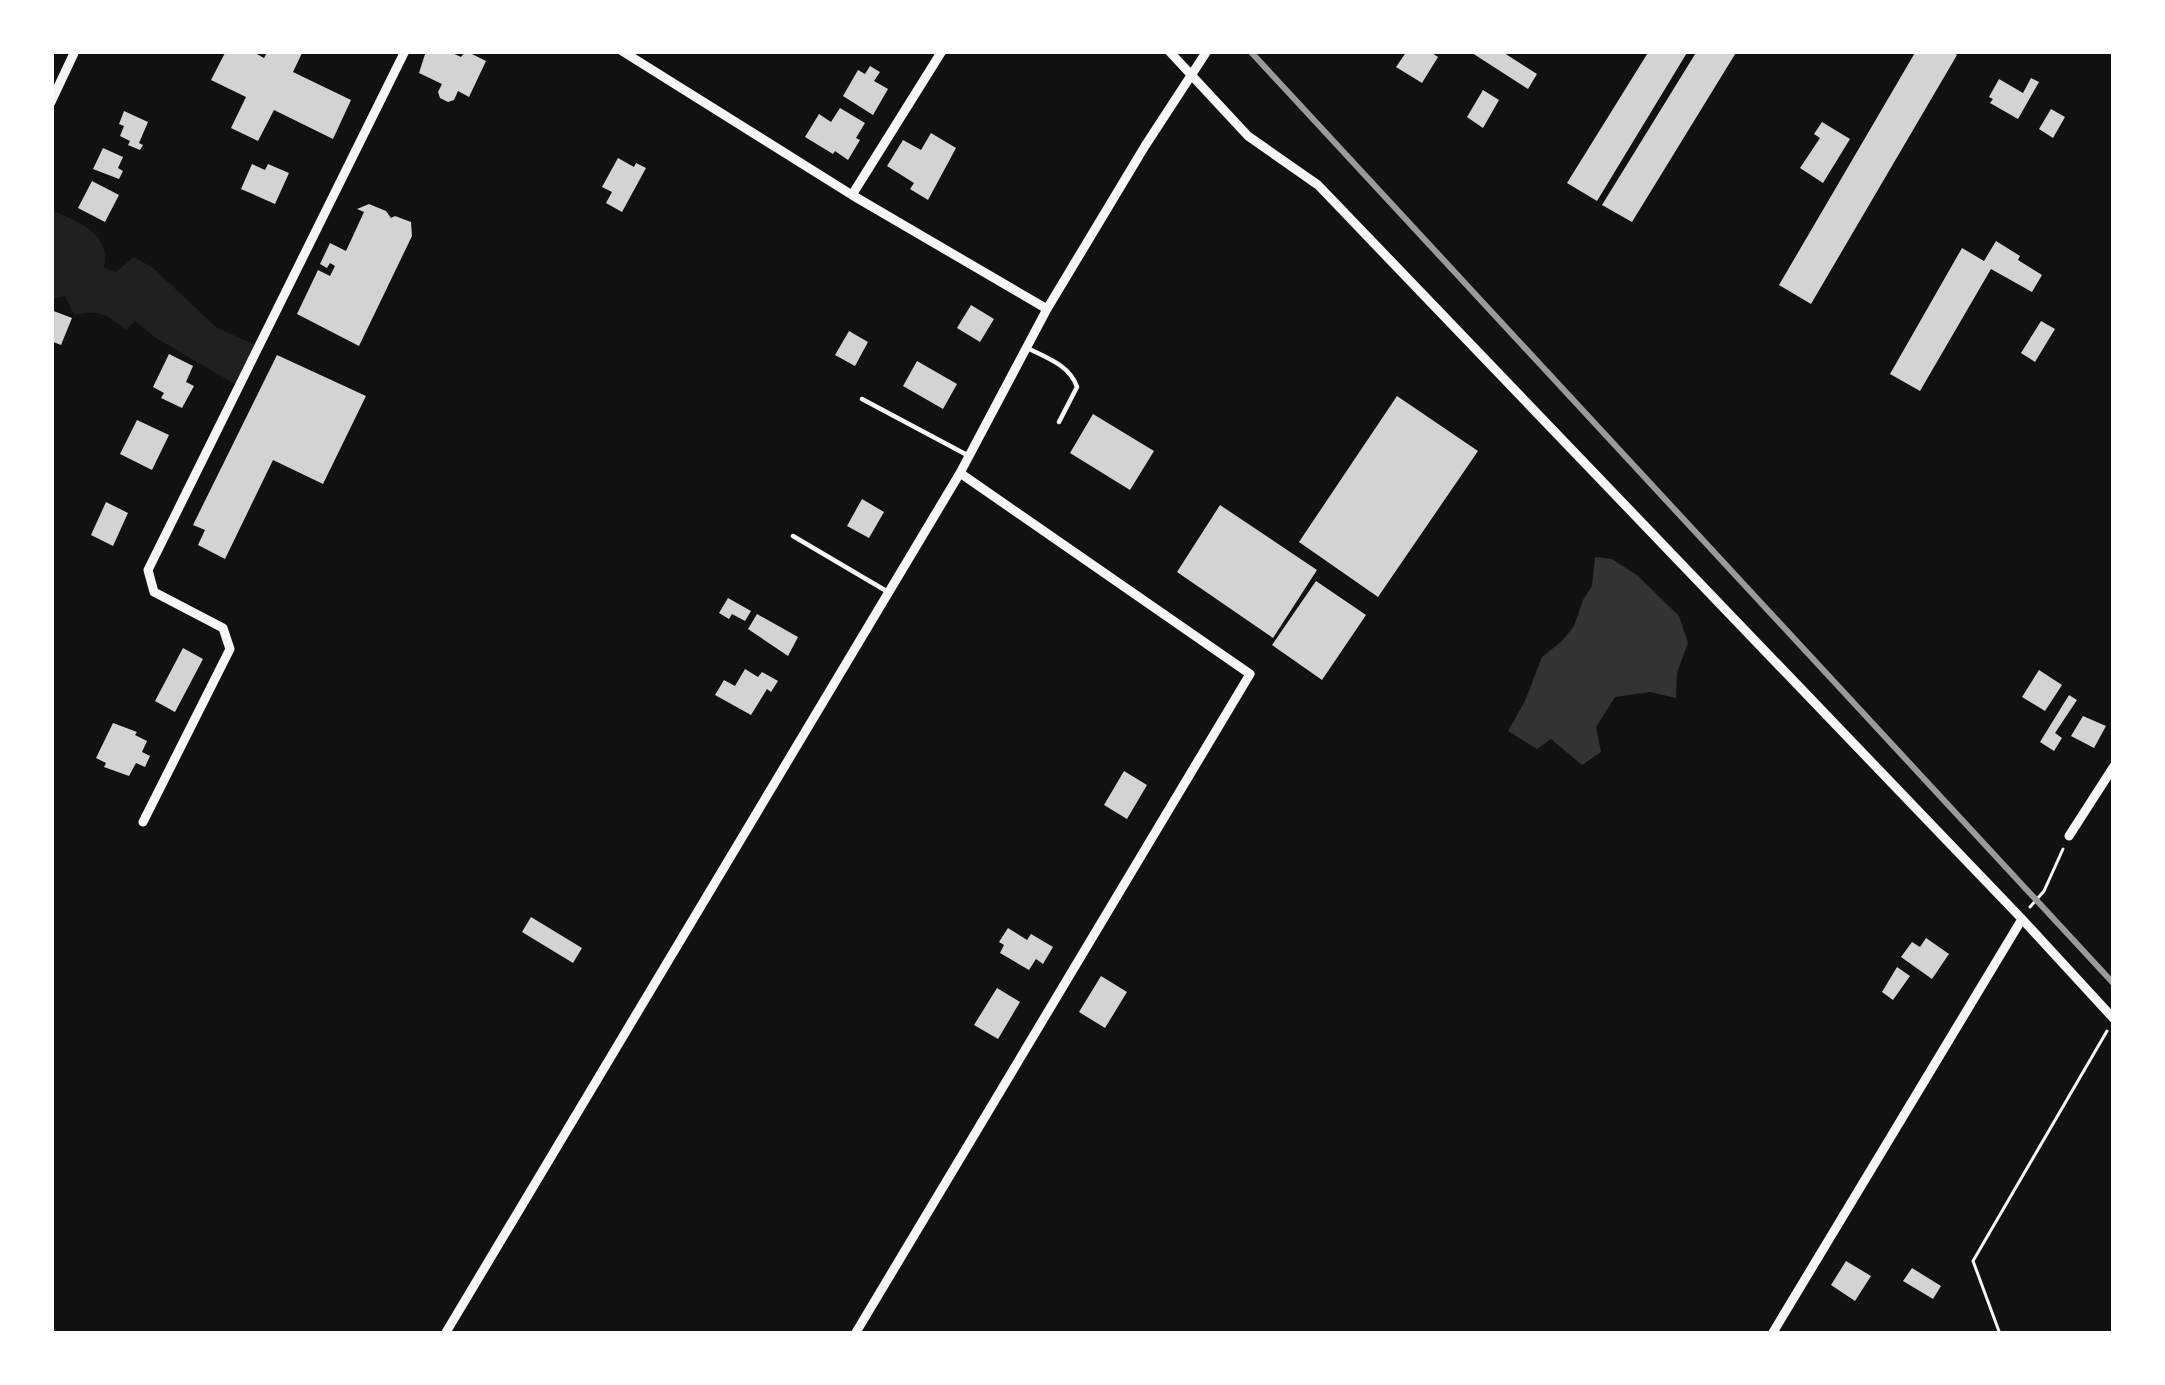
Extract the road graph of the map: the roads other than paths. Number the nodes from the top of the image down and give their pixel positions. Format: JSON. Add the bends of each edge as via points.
{"nodes":[{"id":1,"x":75,"y":51,"type":"edge"},
{"id":2,"x":405,"y":51,"type":"edge"},
{"id":3,"x":622,"y":51,"type":"edge"},
{"id":4,"x":942,"y":51,"type":"edge"},
{"id":5,"x":1169,"y":51,"type":"edge"},
{"id":6,"x":1207,"y":51,"type":"edge"},
{"id":7,"x":1192,"y":74,"type":"junction"},
{"id":8,"x":51,"y":102,"type":"edge"},
{"id":9,"x":852,"y":195,"type":"junction"},
{"id":10,"x":1047,"y":309,"type":"junction"},
{"id":11,"x":1025,"y":347,"type":"junction"},
{"id":12,"x":862,"y":398,"type":"dead end"},
{"id":13,"x":1059,"y":422,"type":"dead end"},
{"id":14,"x":969,"y":456,"type":"junction"},
{"id":15,"x":959,"y":473,"type":"junction"},
{"id":16,"x":793,"y":536,"type":"dead end"},
{"id":17,"x":888,"y":592,"type":"junction"},
{"id":18,"x":2114,"y":766,"type":"edge"},
{"id":19,"x":143,"y":822,"type":"dead end"},
{"id":20,"x":2069,"y":836,"type":"road end"},
{"id":21,"x":2022,"y":919,"type":"junction"},
{"id":22,"x":2114,"y":1019,"type":"edge"},
{"id":23,"x":445,"y":1334,"type":"edge"},
{"id":24,"x":855,"y":1334,"type":"edge"},
{"id":25,"x":1772,"y":1334,"type":"edge"}],
"edges":[{"from":1,"to":8,"type":"street"},
{"from":2,"to":19,"type":"street","via":[[148,570],[154,592],[223,628],[230,649]]},
{"from":3,"to":9,"type":"street"},
{"from":4,"to":9,"type":"street"},
{"from":5,"to":7,"type":"street"},
{"from":6,"to":7,"type":"street"},
{"from":7,"to":10,"type":"street"},
{"from":7,"to":21,"type":"street","via":[[1248,136],[1318,185]]},
{"from":9,"to":10,"type":"street"},
{"from":10,"to":11,"type":"street"},
{"from":11,"to":13,"type":"lane","via":[[1074,377],[1077,387]]},
{"from":11,"to":14,"type":"street"},
{"from":12,"to":14,"type":"lane"},
{"from":14,"to":15,"type":"street"},
{"from":15,"to":17,"type":"street"},
{"from":15,"to":24,"type":"street","via":[[1250,674]]},
{"from":16,"to":17,"type":"lane"},
{"from":17,"to":23,"type":"street"},
{"from":18,"to":20,"type":"street"},
{"from":21,"to":22,"type":"street"},
{"from":21,"to":25,"type":"street"}]}
